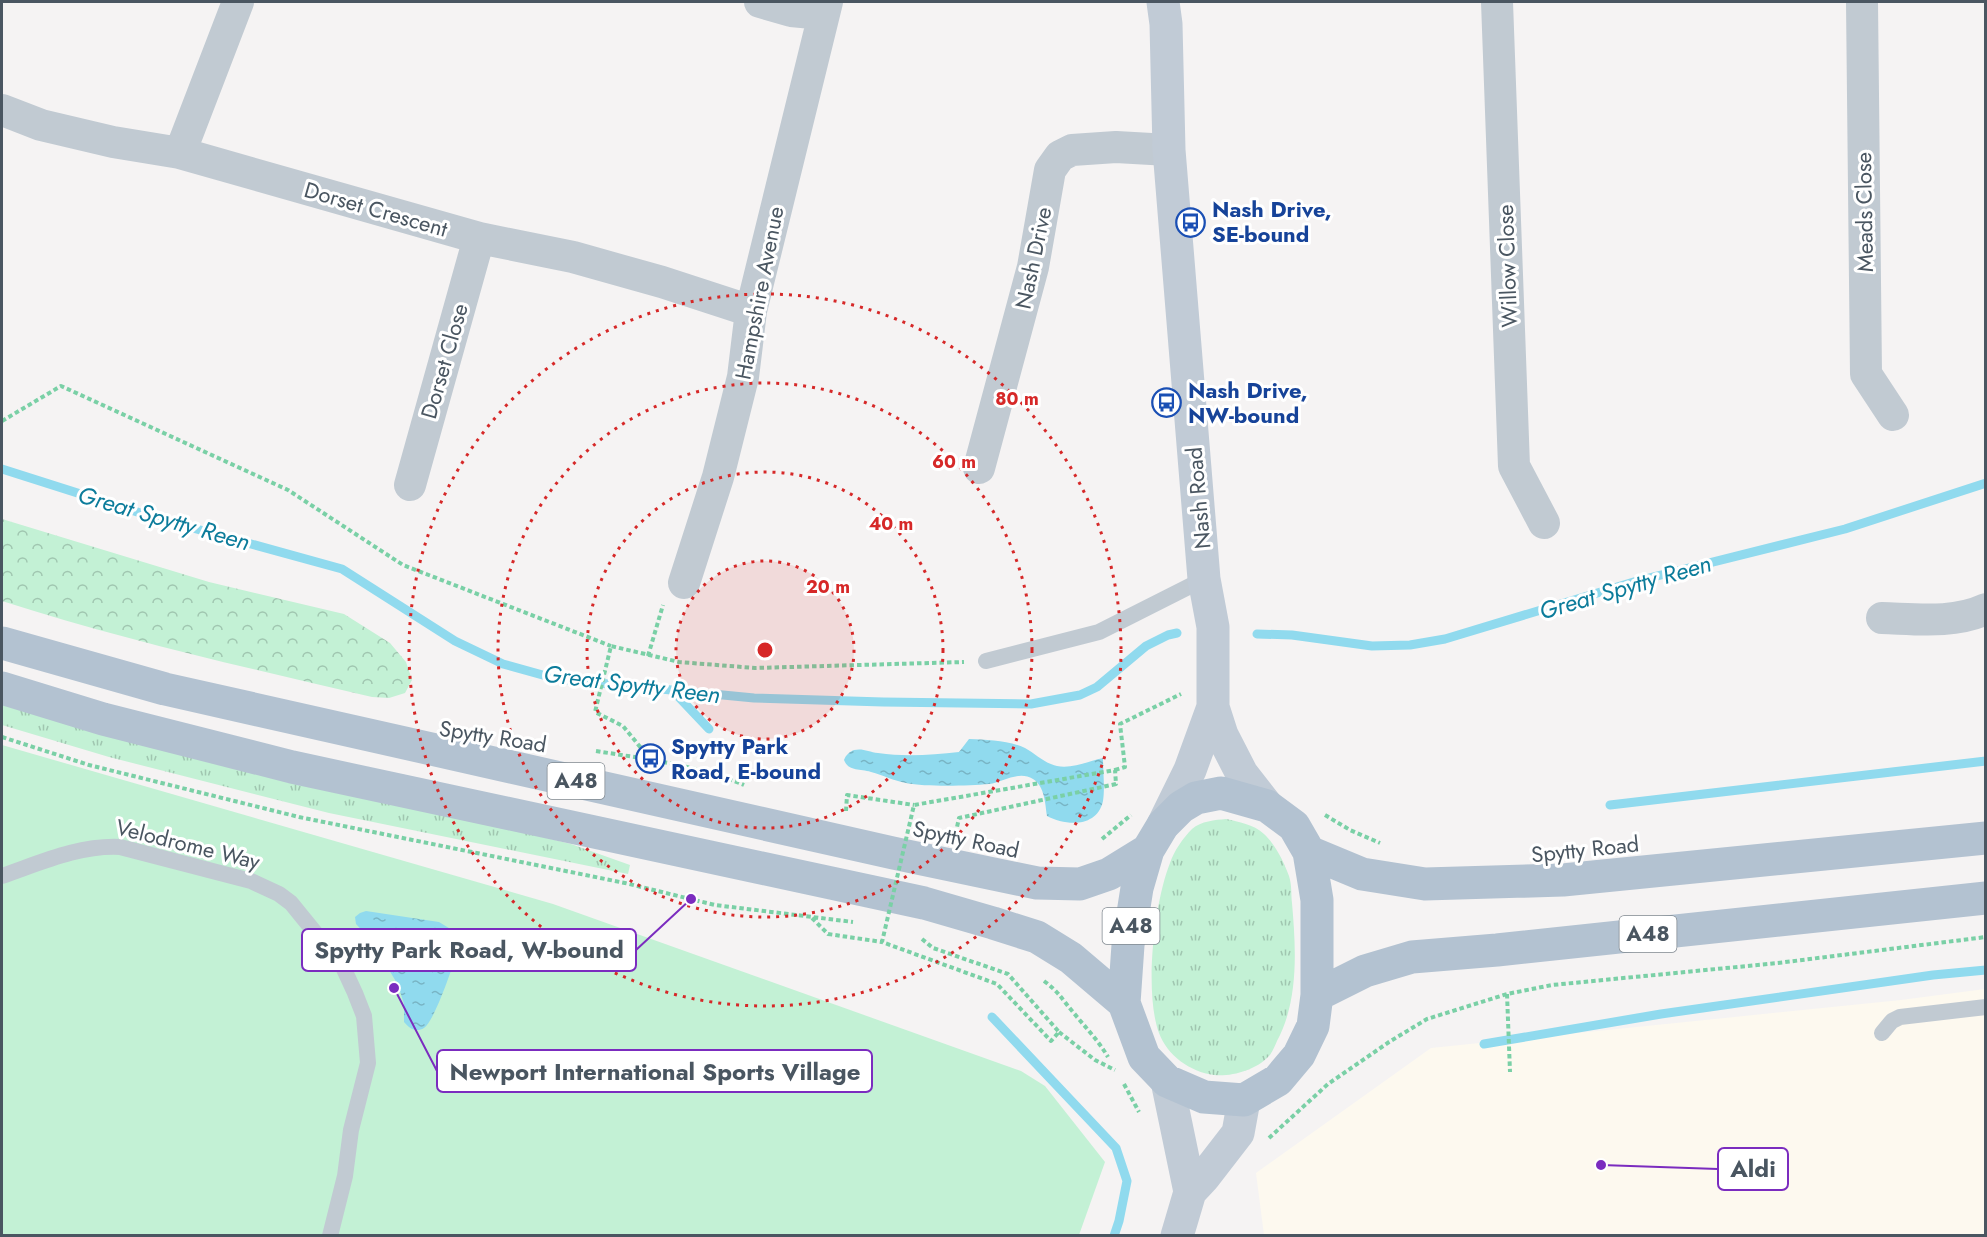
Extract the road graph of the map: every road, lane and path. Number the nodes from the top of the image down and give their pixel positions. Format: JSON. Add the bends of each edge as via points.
{"nodes":[{"id":1,"x":238,"y":2,"type":"edge"},
{"id":2,"x":760,"y":2,"type":"edge"},
{"id":3,"x":1163,"y":2,"type":"edge"},
{"id":4,"x":1497,"y":2,"type":"edge"},
{"id":5,"x":1862,"y":2,"type":"edge"},
{"id":6,"x":825,"y":8,"type":"edge"},
{"id":7,"x":2,"y":110,"type":"edge"},
{"id":8,"x":1169,"y":150,"type":"junction"},
{"id":9,"x":180,"y":153,"type":"junction"},
{"id":10,"x":479,"y":238,"type":"junction"},
{"id":11,"x":751,"y":311,"type":"junction"},
{"id":12,"x":1893,"y":415,"type":"dead end"},
{"id":13,"x":2,"y":421,"type":"edge"},
{"id":14,"x":979,"y":468,"type":"dead end"},
{"id":15,"x":410,"y":485,"type":"dead end"},
{"id":16,"x":1544,"y":523,"type":"dead end"},
{"id":17,"x":1204,"y":579,"type":"junction"},
{"id":18,"x":684,"y":583,"type":"joint"},
{"id":19,"x":1986,"y":609,"type":"edge"},
{"id":20,"x":1882,"y":618,"type":"dead end"},
{"id":21,"x":2,"y":643,"type":"edge"},
{"id":22,"x":611,"y":646,"type":"junction"},
{"id":23,"x":648,"y":656,"type":"junction"},
{"id":24,"x":986,"y":662,"type":"joint"},
{"id":25,"x":2,"y":688,"type":"edge"},
{"id":26,"x":1214,"y":692,"type":"junction"},
{"id":27,"x":2,"y":737,"type":"edge"},
{"id":28,"x":594,"y":751,"type":"dead end"},
{"id":29,"x":650,"y":759,"type":"junction"},
{"id":30,"x":1115,"y":770,"type":"junction"},
{"id":31,"x":746,"y":786,"type":"dead end"},
{"id":32,"x":914,"y":805,"type":"junction"},
{"id":33,"x":1267,"y":806,"type":"junction"},
{"id":34,"x":1317,"y":810,"type":"dead end"},
{"id":35,"x":856,"y":816,"type":"dead end"},
{"id":36,"x":900,"y":825,"type":"dead end"},
{"id":37,"x":911,"y":827,"type":"dead end"},
{"id":38,"x":1149,"y":828,"type":"junction"},
{"id":39,"x":1986,"y":838,"type":"edge"},
{"id":40,"x":966,"y":839,"type":"dead end"},
{"id":41,"x":1100,"y":840,"type":"dead end"},
{"id":42,"x":1385,"y":845,"type":"dead end"},
{"id":43,"x":1309,"y":852,"type":"junction"},
{"id":44,"x":2,"y":876,"type":"edge"},
{"id":45,"x":1986,"y":898,"type":"edge"},
{"id":46,"x":811,"y":918,"type":"junction"},
{"id":47,"x":858,"y":923,"type":"dead end"},
{"id":48,"x":881,"y":925,"type":"dead end"},
{"id":49,"x":890,"y":927,"type":"dead end"},
{"id":50,"x":918,"y":933,"type":"dead end"},
{"id":51,"x":928,"y":935,"type":"dead end"},
{"id":52,"x":1986,"y":937,"type":"edge"},
{"id":53,"x":922,"y":939,"type":"dead end"},
{"id":54,"x":882,"y":942,"type":"junction"},
{"id":55,"x":1036,"y":976,"type":"dead end"},
{"id":56,"x":1507,"y":994,"type":"junction"},
{"id":57,"x":1317,"y":995,"type":"junction"},
{"id":58,"x":1124,"y":1004,"type":"junction"},
{"id":59,"x":1986,"y":1007,"type":"edge"},
{"id":60,"x":1059,"y":1032,"type":"junction"},
{"id":61,"x":1882,"y":1033,"type":"dead end"},
{"id":62,"x":1116,"y":1071,"type":"junction"},
{"id":63,"x":1510,"y":1072,"type":"dead end"},
{"id":64,"x":1167,"y":1081,"type":"junction"},
{"id":65,"x":1244,"y":1100,"type":"junction"},
{"id":66,"x":1135,"y":1104,"type":"dead end"},
{"id":67,"x":1269,"y":1138,"type":"dead end"},
{"id":68,"x":1190,"y":1192,"type":"junction"},
{"id":69,"x":330,"y":1236,"type":"edge"},
{"id":70,"x":1177,"y":1236,"type":"edge"}],
"edges":[{"from":1,"to":9,"type":"street"},
{"from":2,"to":6,"type":"street","via":[[791,11]]},
{"from":3,"to":8,"type":"street","name":"Nash Road"},
{"from":4,"to":16,"type":"street","name":"Willow Close","via":[[1514,466]]},
{"from":5,"to":12,"type":"street","name":"Meads Close","via":[[1866,374]]},
{"from":6,"to":11,"type":"street","name":"Hampshire Avenue"},
{"from":7,"to":9,"type":"street","name":"Dorset Crescent","via":[[41,125]]},
{"from":8,"to":14,"type":"street","name":"Nash Drive","via":[[1072,150],[1060,156],[1050,170],[1033,267]]},
{"from":8,"to":17,"type":"street","name":"Nash Road"},
{"from":9,"to":10,"type":"street","name":"Dorset Crescent"},
{"from":10,"to":11,"type":"street","name":"Dorset Crescent","via":[[573,257]]},
{"from":10,"to":15,"type":"street","name":"Dorset Close"},
{"from":11,"to":18,"type":"street","name":"Hampshire Avenue","via":[[743,376],[718,477]]},
{"from":13,"to":22,"type":"path","via":[[61,386],[288,490],[403,565]]},
{"from":17,"to":24,"type":"lane","via":[[1099,632]]},
{"from":17,"to":26,"type":"street","name":"Nash Road","via":[[1213,627]]},
{"from":18,"to":23,"type":"path","via":[[669,585]]},
{"from":19,"to":20,"type":"street","via":[[1941,619]]},
{"from":21,"to":38,"type":"main road","name":"Spytty Road","number":"A48","via":[[165,689],[1037,883],[1080,884],[1109,874]]},
{"from":22,"to":23,"type":"path"},
{"from":22,"to":29,"type":"path","via":[[595,712],[623,726]]},
{"from":23,"to":24,"type":"path","via":[[755,668]]},
{"from":25,"to":58,"type":"main road","number":"A48","via":[[103,719],[292,767],[934,906],[1037,937],[1071,958]]},
{"from":26,"to":30,"type":"path","via":[[1120,724],[1125,767]]},
{"from":26,"to":33,"type":"street","name":"Nash Road","via":[[1222,735],[1242,774]]},
{"from":26,"to":38,"type":"street","name":"Nash Road","via":[[1190,770]]},
{"from":27,"to":46,"type":"path","via":[[89,765],[299,817],[715,905]]},
{"from":28,"to":29,"type":"path"},
{"from":29,"to":31,"type":"path"},
{"from":30,"to":32,"type":"path","bridge":true},
{"from":30,"to":40,"type":"path","name":"Spytty Road","bridge":true,"via":[[1116,784],[959,818],[955,836]]},
{"from":32,"to":35,"type":"path","via":[[848,795],[845,814]]},
{"from":32,"to":54,"type":"path","bridge":true},
{"from":33,"to":38,"type":"main road","number":"A48","via":[[1221,793],[1196,798]]},
{"from":33,"to":43,"type":"main road","number":"A48","via":[[1294,826]]},
{"from":34,"to":42,"type":"path"},
{"from":36,"to":37,"type":"path","name":"Spytty Road"},
{"from":38,"to":41,"type":"path"},
{"from":38,"to":58,"type":"main road","number":"A48","via":[[1128,945]]},
{"from":39,"to":43,"type":"main road","name":"Spytty Road","via":[[1563,880],[1425,884],[1362,874]]},
{"from":43,"to":57,"type":"main road","number":"A48","via":[[1317,900]]},
{"from":44,"to":69,"type":"lane","name":"Velodrome Way","via":[[82,849],[120,847],[251,881],[291,903],[343,967],[364,1016],[368,1063]]},
{"from":45,"to":57,"type":"main road","number":"A48","via":[[1412,957],[1365,971]]},
{"from":46,"to":47,"type":"path"},
{"from":46,"to":54,"type":"path","via":[[828,934]]},
{"from":48,"to":49,"type":"path"},
{"from":50,"to":51,"type":"path"},
{"from":52,"to":56,"type":"path","via":[[1552,985]]},
{"from":53,"to":60,"type":"path","bridge":true,"via":[[933,948],[1008,974]]},
{"from":54,"to":60,"type":"path","bridge":true,"via":[[997,984],[1051,1041]]},
{"from":55,"to":62,"type":"path","via":[[1059,993],[1098,1040]]},
{"from":56,"to":63,"type":"path"},
{"from":56,"to":67,"type":"path","via":[[1427,1019],[1328,1084]]},
{"from":57,"to":65,"type":"main road","number":"A48","via":[[1313,1026],[1299,1054],[1278,1080]]},
{"from":58,"to":64,"type":"main road","number":"A48","via":[[1144,1057]]},
{"from":59,"to":61,"type":"lane","via":[[1900,1017]]},
{"from":60,"to":62,"type":"path"},
{"from":62,"to":66,"type":"path"},
{"from":64,"to":65,"type":"main road","number":"A48","via":[[1204,1097]]},
{"from":64,"to":68,"type":"street"},
{"from":65,"to":68,"type":"street","via":[[1238,1133]]},
{"from":68,"to":70,"type":"street"}]}
